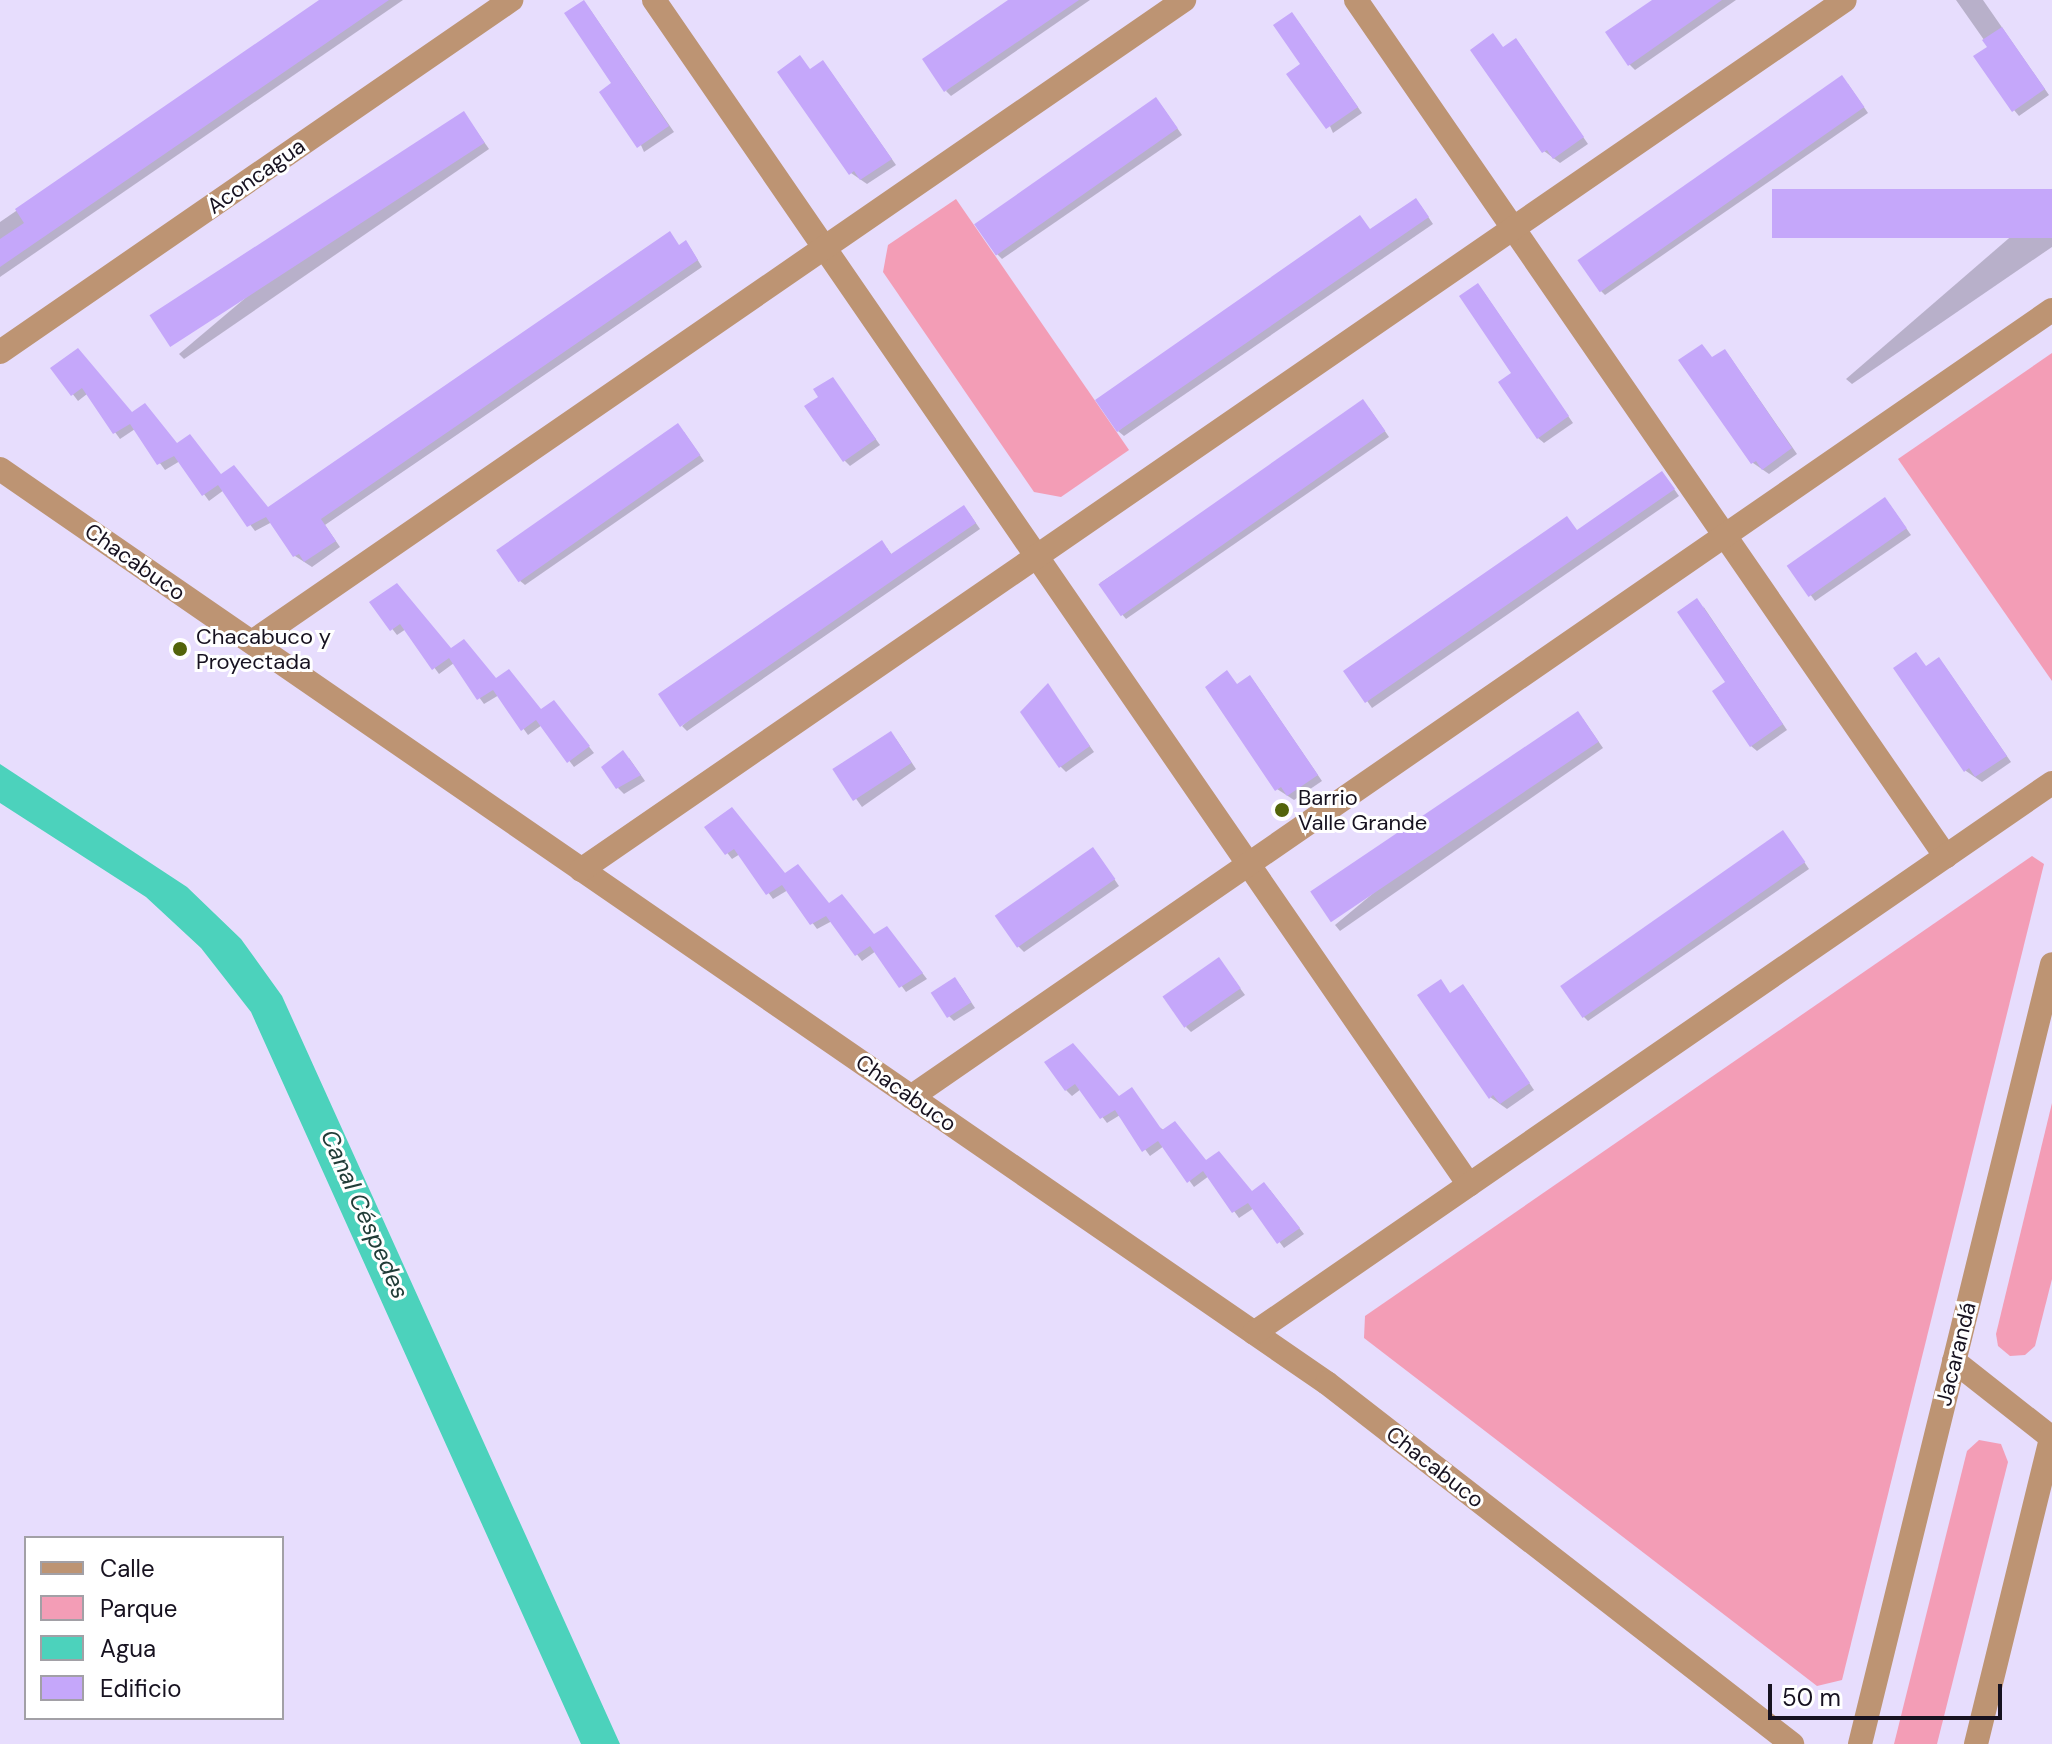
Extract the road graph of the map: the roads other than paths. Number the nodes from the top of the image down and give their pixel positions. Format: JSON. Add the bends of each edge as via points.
{"nodes":[{"id":1,"x":511,"y":0,"type":"edge"},
{"id":2,"x":654,"y":0,"type":"edge"},
{"id":3,"x":1184,"y":0,"type":"edge"},
{"id":4,"x":1356,"y":0,"type":"edge"},
{"id":5,"x":1845,"y":0,"type":"edge"},
{"id":6,"x":1513,"y":228,"type":"junction"},
{"id":7,"x":825,"y":248,"type":"junction"},
{"id":8,"x":2052,"y":310,"type":"edge"},
{"id":9,"x":0,"y":352,"type":"edge"},
{"id":10,"x":0,"y":469,"type":"edge"},
{"id":11,"x":1725,"y":536,"type":"junction"},
{"id":12,"x":1036,"y":556,"type":"junction"},
{"id":13,"x":252,"y":642,"type":"junction"},
{"id":14,"x":2052,"y":783,"type":"edge"},
{"id":15,"x":1946,"y":857,"type":"junction"},
{"id":16,"x":1248,"y":864,"type":"junction"},
{"id":17,"x":581,"y":870,"type":"junction"},
{"id":18,"x":2052,"y":964,"type":"edge"},
{"id":19,"x":2047,"y":1004,"type":"edge"},
{"id":20,"x":911,"y":1097,"type":"junction"},
{"id":21,"x":1469,"y":1185,"type":"junction"},
{"id":22,"x":1254,"y":1333,"type":"junction"},
{"id":23,"x":1954,"y":1361,"type":"junction"},
{"id":24,"x":2052,"y":1437,"type":"edge"},
{"id":25,"x":1792,"y":1744,"type":"edge"},
{"id":26,"x":1860,"y":1744,"type":"edge"},
{"id":27,"x":1976,"y":1744,"type":"edge"}],
"edges":[{"from":1,"to":9,"type":"street","name":"Aconcagua"},
{"from":2,"to":7,"type":"street"},
{"from":3,"to":7,"type":"street"},
{"from":4,"to":6,"type":"street"},
{"from":5,"to":6,"type":"street"},
{"from":6,"to":11,"type":"street"},
{"from":6,"to":12,"type":"street"},
{"from":7,"to":12,"type":"street"},
{"from":7,"to":13,"type":"street"},
{"from":8,"to":11,"type":"street"},
{"from":10,"to":13,"type":"street","name":"Chacabuco"},
{"from":11,"to":15,"type":"street"},
{"from":11,"to":16,"type":"street"},
{"from":12,"to":16,"type":"street"},
{"from":12,"to":17,"type":"street"},
{"from":13,"to":17,"type":"street","name":"Chacabuco"},
{"from":14,"to":15,"type":"street"},
{"from":15,"to":21,"type":"street"},
{"from":16,"to":20,"type":"street"},
{"from":16,"to":21,"type":"street"},
{"from":17,"to":20,"type":"street","name":"Chacabuco"},
{"from":18,"to":19,"type":"street","name":"Jacarandá"},
{"from":19,"to":23,"type":"street","name":"Jacarandá"},
{"from":20,"to":22,"type":"street","name":"Chacabuco"},
{"from":21,"to":22,"type":"street"},
{"from":22,"to":25,"type":"street","name":"Chacabuco","via":[[1327,1383]]},
{"from":23,"to":24,"type":"street"},
{"from":23,"to":26,"type":"street","name":"Jacarandá"},
{"from":24,"to":27,"type":"street"}]}
